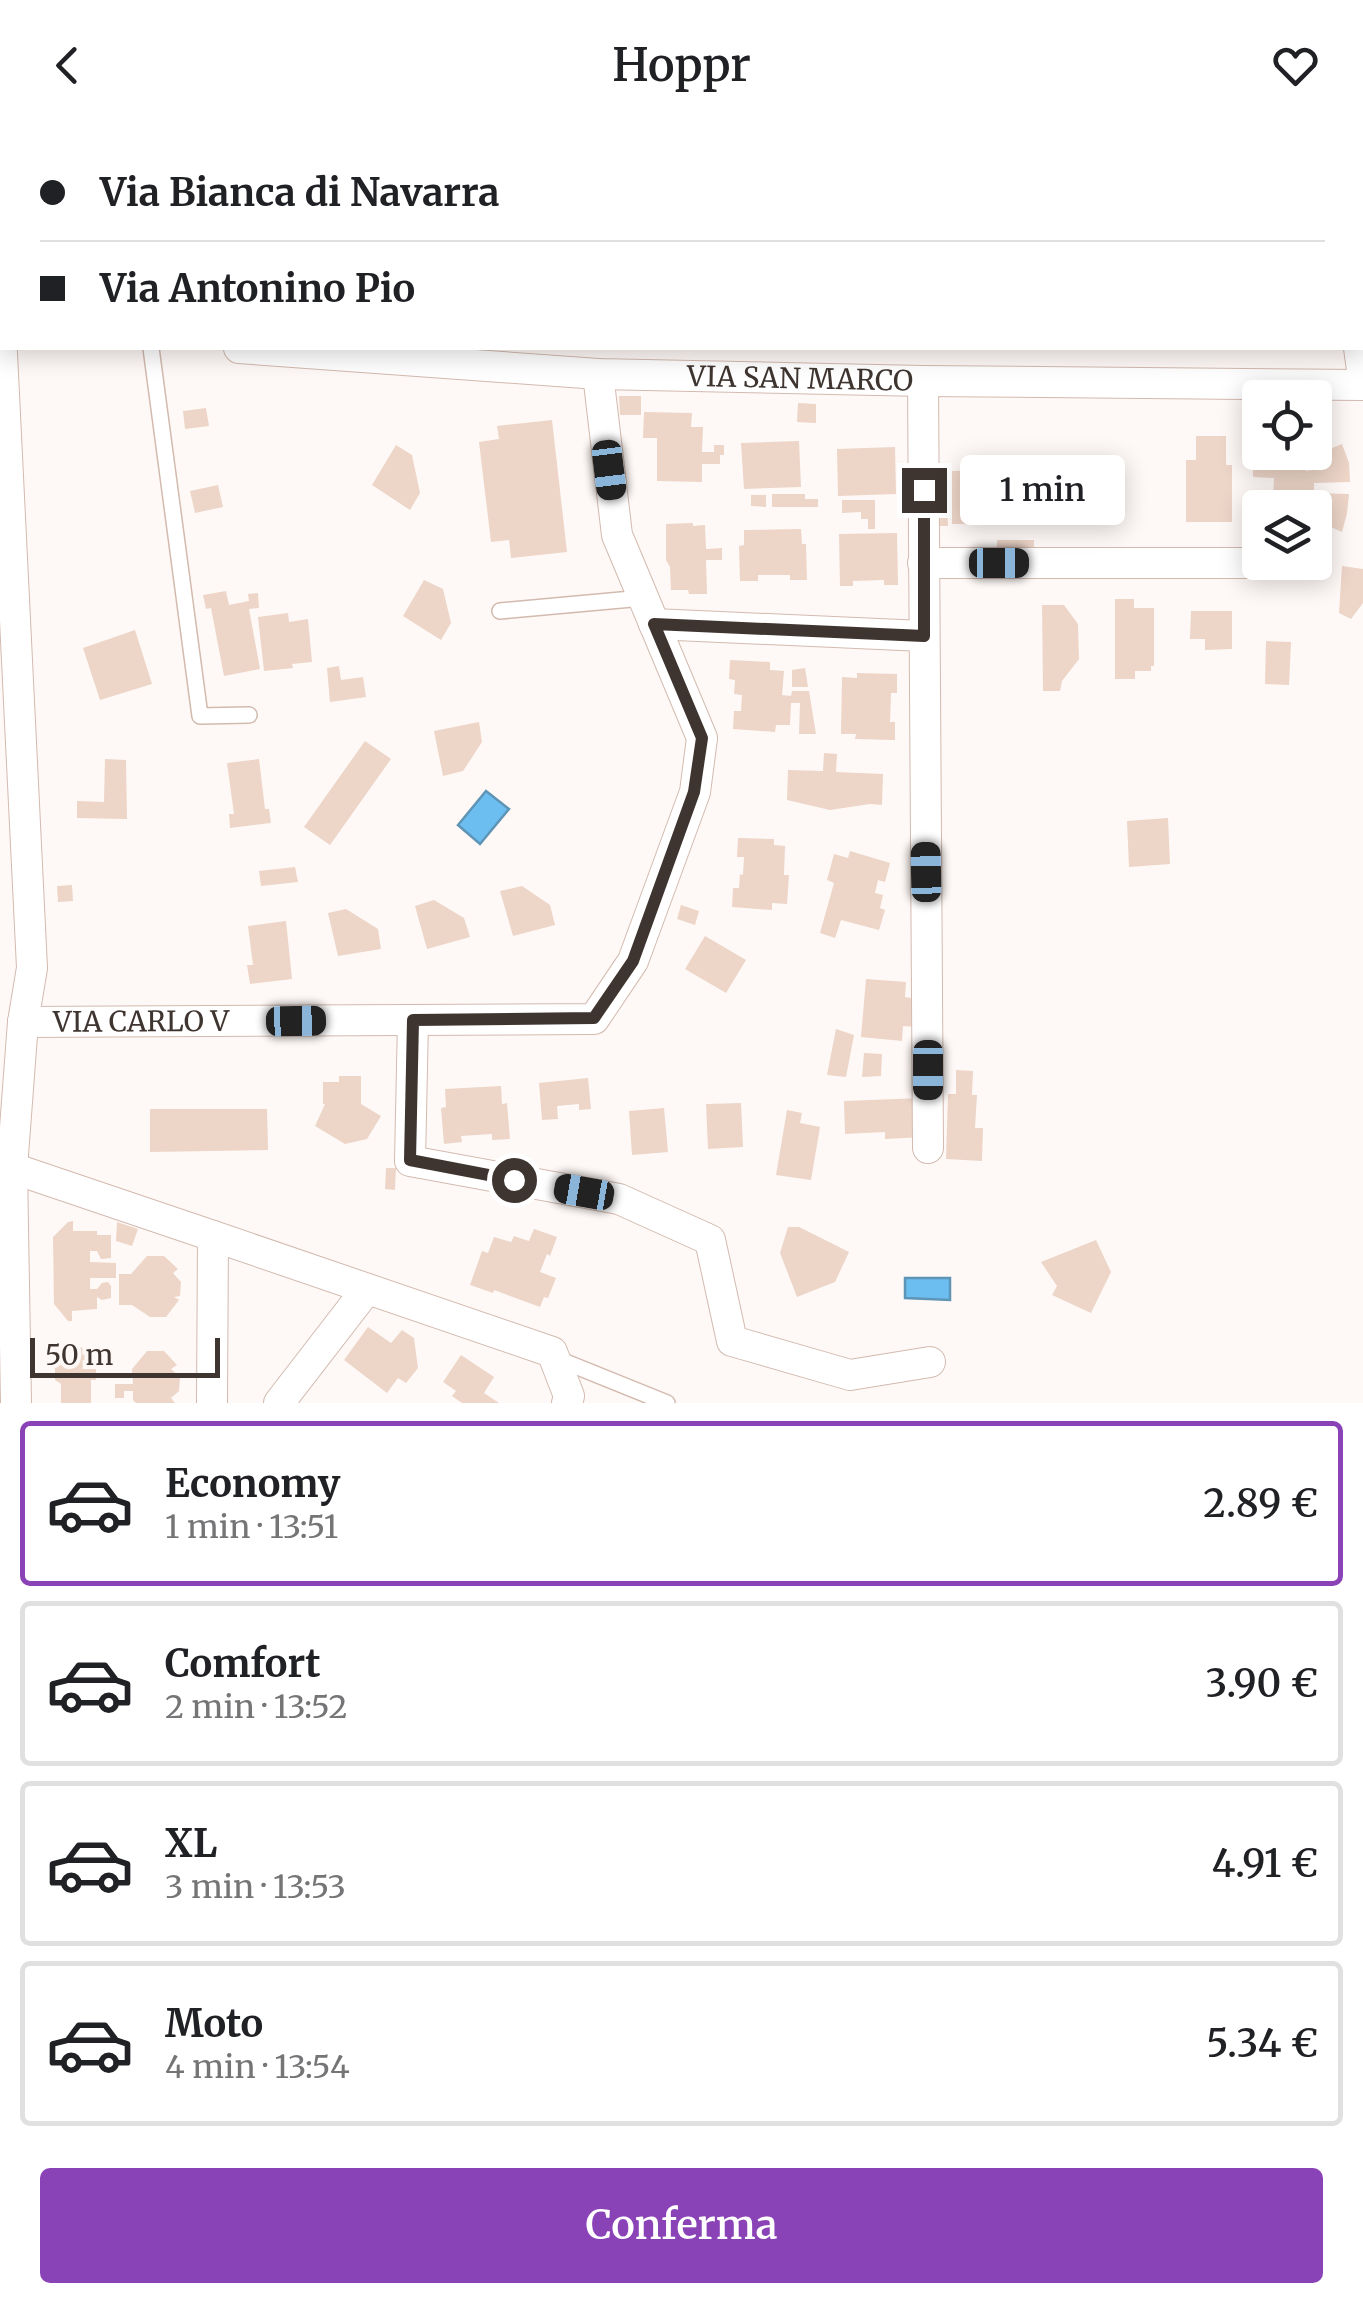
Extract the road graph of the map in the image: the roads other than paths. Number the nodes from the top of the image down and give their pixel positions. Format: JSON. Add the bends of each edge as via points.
{"nodes":[{"id":1,"x":2,"y":350,"type":"edge"},
{"id":2,"x":150,"y":350,"type":"edge"},
{"id":3,"x":267,"y":350,"type":"edge"},
{"id":4,"x":1359,"y":350,"type":"edge"},
{"id":5,"x":598,"y":374,"type":"junction"},
{"id":6,"x":924,"y":381,"type":"junction"},
{"id":7,"x":1363,"y":381,"type":"edge"},
{"id":8,"x":924,"y":563,"type":"junction"},
{"id":9,"x":1242,"y":563,"type":"edge"},
{"id":10,"x":500,"y":611,"type":"dead end"},
{"id":11,"x":649,"y":611,"type":"junction"},
{"id":12,"x":924,"y":636,"type":"junction"},
{"id":13,"x":249,"y":715,"type":"dead end"},
{"id":14,"x":413,"y":1020,"type":"junction"},
{"id":15,"x":23,"y":1022,"type":"junction"},
{"id":16,"x":928,"y":1148,"type":"dead end"},
{"id":17,"x":9,"y":1152,"type":"edge"},
{"id":18,"x":213,"y":1236,"type":"junction"},
{"id":19,"x":367,"y":1288,"type":"junction"},
{"id":20,"x":554,"y":1358,"type":"junction"},
{"id":21,"x":930,"y":1362,"type":"dead end"},
{"id":22,"x":16,"y":1403,"type":"edge"},
{"id":23,"x":212,"y":1403,"type":"edge"},
{"id":24,"x":279,"y":1403,"type":"edge"},
{"id":25,"x":567,"y":1403,"type":"edge"},
{"id":26,"x":667,"y":1403,"type":"edge"}],
"edges":[{"from":1,"to":15,"type":"street","via":[[32,968]]},
{"from":2,"to":13,"type":"lane","via":[[200,716]]},
{"from":3,"to":5,"type":"street","name":"VIA SAN MARCO"},
{"from":4,"to":7,"type":"street"},
{"from":5,"to":6,"type":"street","name":"VIA SAN MARCO"},
{"from":5,"to":11,"type":"street","name":"VIA CARLO V","via":[[617,535]]},
{"from":6,"to":7,"type":"street","name":"VIA SAN MARCO"},
{"from":6,"to":8,"type":"street"},
{"from":8,"to":9,"type":"street"},
{"from":8,"to":12,"type":"street"},
{"from":10,"to":11,"type":"lane"},
{"from":11,"to":12,"type":"street"},
{"from":11,"to":14,"type":"street","name":"VIA CARLO V","via":[[702,738],[694,792],[633,961],[594,1018]]},
{"from":12,"to":16,"type":"street"},
{"from":14,"to":15,"type":"street","name":"VIA CARLO V"},
{"from":14,"to":21,"type":"street","via":[[410,1160],[619,1198],[710,1240],[732,1341],[850,1375]]},
{"from":15,"to":17,"type":"street"},
{"from":17,"to":18,"type":"street"},
{"from":17,"to":22,"type":"street"},
{"from":18,"to":19,"type":"street"},
{"from":18,"to":23,"type":"street"},
{"from":19,"to":20,"type":"street"},
{"from":19,"to":24,"type":"street"},
{"from":20,"to":25,"type":"street"},
{"from":20,"to":26,"type":"lane"}]}
